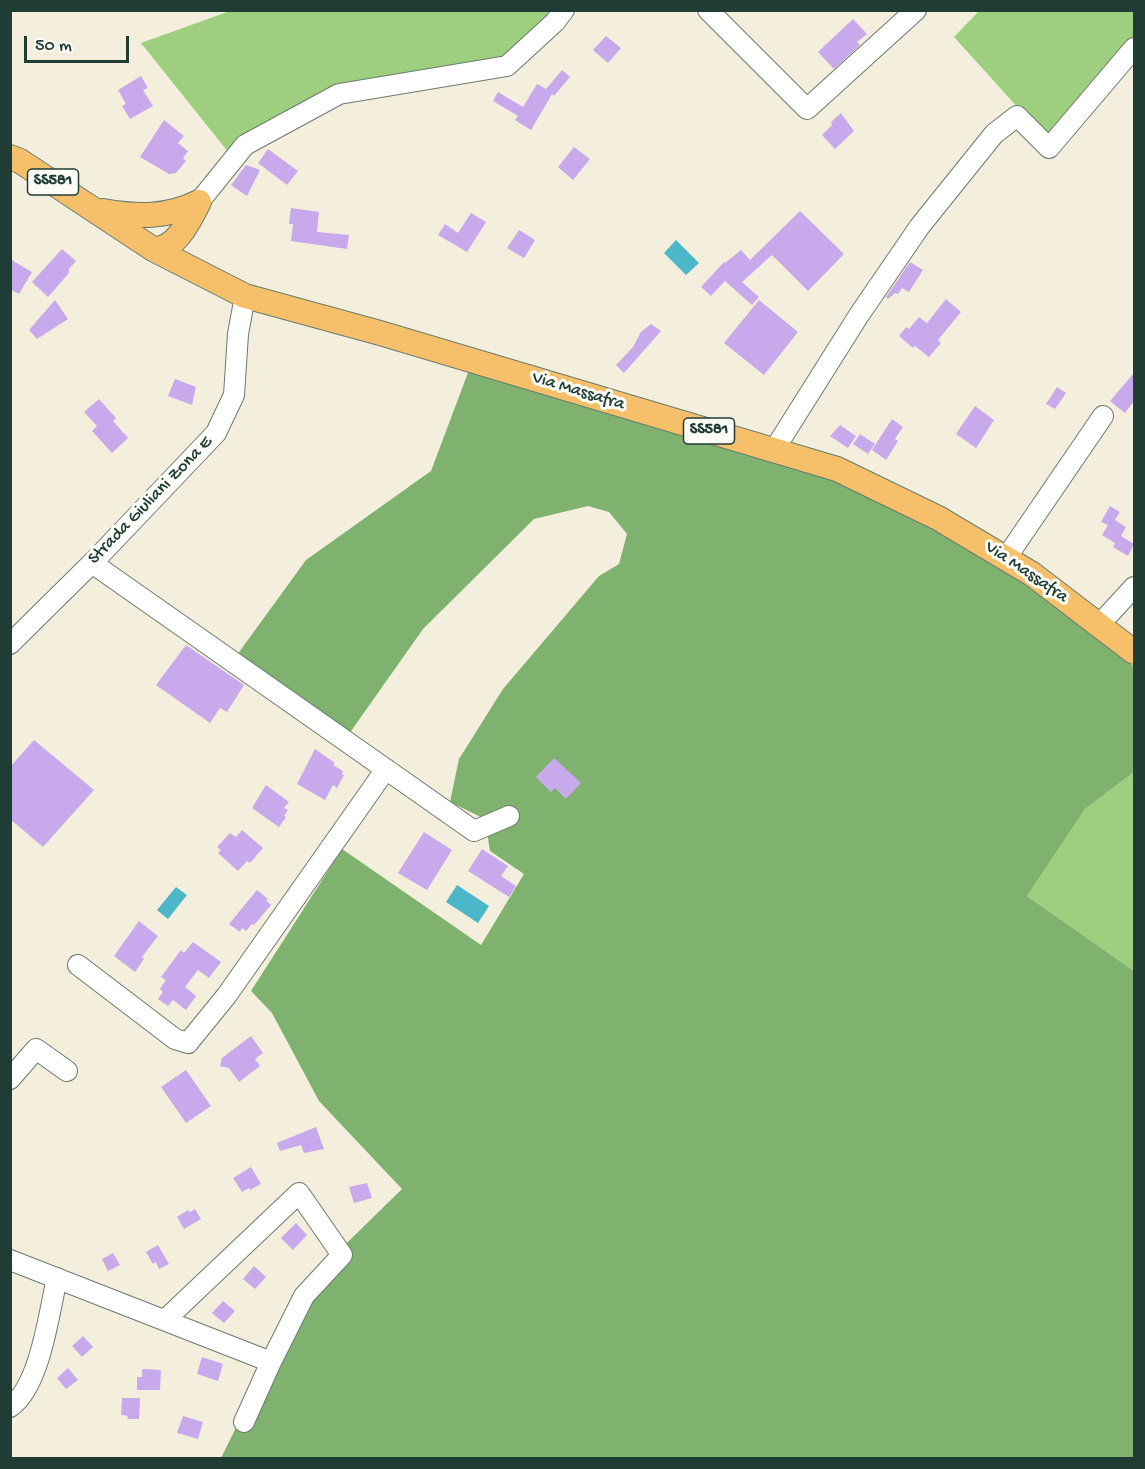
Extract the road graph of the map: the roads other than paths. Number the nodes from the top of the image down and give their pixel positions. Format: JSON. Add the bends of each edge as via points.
{"nodes":[{"id":1,"x":564,"y":10,"type":"edge"},
{"id":2,"x":708,"y":10,"type":"edge"},
{"id":3,"x":916,"y":10,"type":"edge"},
{"id":4,"x":1134,"y":48,"type":"edge"},
{"id":5,"x":10,"y":157,"type":"edge"},
{"id":6,"x":188,"y":209,"type":"junction"},
{"id":7,"x":95,"y":210,"type":"junction"},
{"id":8,"x":153,"y":249,"type":"junction"},
{"id":9,"x":203,"y":276,"type":"junction"},
{"id":10,"x":245,"y":296,"type":"junction"},
{"id":11,"x":1103,"y":416,"type":"dead end"},
{"id":12,"x":774,"y":450,"type":"junction"},
{"id":13,"x":1006,"y":558,"type":"junction"},
{"id":14,"x":92,"y":564,"type":"junction"},
{"id":15,"x":1134,"y":587,"type":"edge"},
{"id":16,"x":1099,"y":625,"type":"junction"},
{"id":17,"x":10,"y":644,"type":"edge"},
{"id":18,"x":1134,"y":652,"type":"edge"},
{"id":19,"x":386,"y":769,"type":"junction"},
{"id":20,"x":509,"y":816,"type":"dead end"},
{"id":21,"x":78,"y":965,"type":"dead end"},
{"id":22,"x":67,"y":1071,"type":"dead end"},
{"id":23,"x":10,"y":1078,"type":"edge"},
{"id":24,"x":10,"y":1260,"type":"edge"},
{"id":25,"x":57,"y":1278,"type":"junction"},
{"id":26,"x":165,"y":1320,"type":"junction"},
{"id":27,"x":271,"y":1362,"type":"junction"},
{"id":28,"x":10,"y":1407,"type":"edge"},
{"id":29,"x":244,"y":1422,"type":"dead end"}],
"edges":[{"from":1,"to":6,"type":"street","via":[[507,66],[339,94],[245,145]]},
{"from":2,"to":3,"type":"street","via":[[807,109]]},
{"from":4,"to":12,"type":"street","via":[[1049,148],[1017,116],[994,134],[920,226]]},
{"from":5,"to":7,"type":"main road","name":"Via Massafra","number":"SS581"},
{"from":6,"to":7,"type":"main road","via":[[146,216]]},
{"from":6,"to":8,"type":"main road","via":[[159,223],[150,239]]},
{"from":6,"to":9,"type":"main road","via":[[195,258]]},
{"from":7,"to":8,"type":"main road","name":"Via Massafra","number":"SS581"},
{"from":8,"to":9,"type":"main road","name":"Via Massafra","number":"SS581"},
{"from":9,"to":10,"type":"main road","name":"Via Massafra","number":"SS581"},
{"from":10,"to":12,"type":"main road","name":"Via Massafra","number":"SS581"},
{"from":10,"to":14,"type":"street","name":"Strada Giuliani Zona E","via":[[234,396],[216,433]]},
{"from":11,"to":13,"type":"street"},
{"from":12,"to":13,"type":"main road","name":"Via Massafra","number":"SS581","via":[[837,469],[938,518]]},
{"from":13,"to":16,"type":"main road","name":"Via Massafra","number":"SS581"},
{"from":14,"to":17,"type":"street","name":"Strada Giuliani Zona E"},
{"from":14,"to":19,"type":"street"},
{"from":15,"to":16,"type":"street"},
{"from":16,"to":18,"type":"main road","name":"Via Massafra","number":"SS581"},
{"from":19,"to":20,"type":"street","via":[[474,831]]},
{"from":19,"to":21,"type":"street","via":[[227,994],[188,1042],[175,1039]]},
{"from":22,"to":23,"type":"street","via":[[36,1049]]},
{"from":24,"to":25,"type":"street"},
{"from":25,"to":26,"type":"street"},
{"from":25,"to":28,"type":"street","via":[[34,1376],[19,1402]]},
{"from":26,"to":27,"type":"street"},
{"from":26,"to":27,"type":"street","via":[[299,1193],[342,1255],[304,1296]]},
{"from":27,"to":29,"type":"street"}]}
